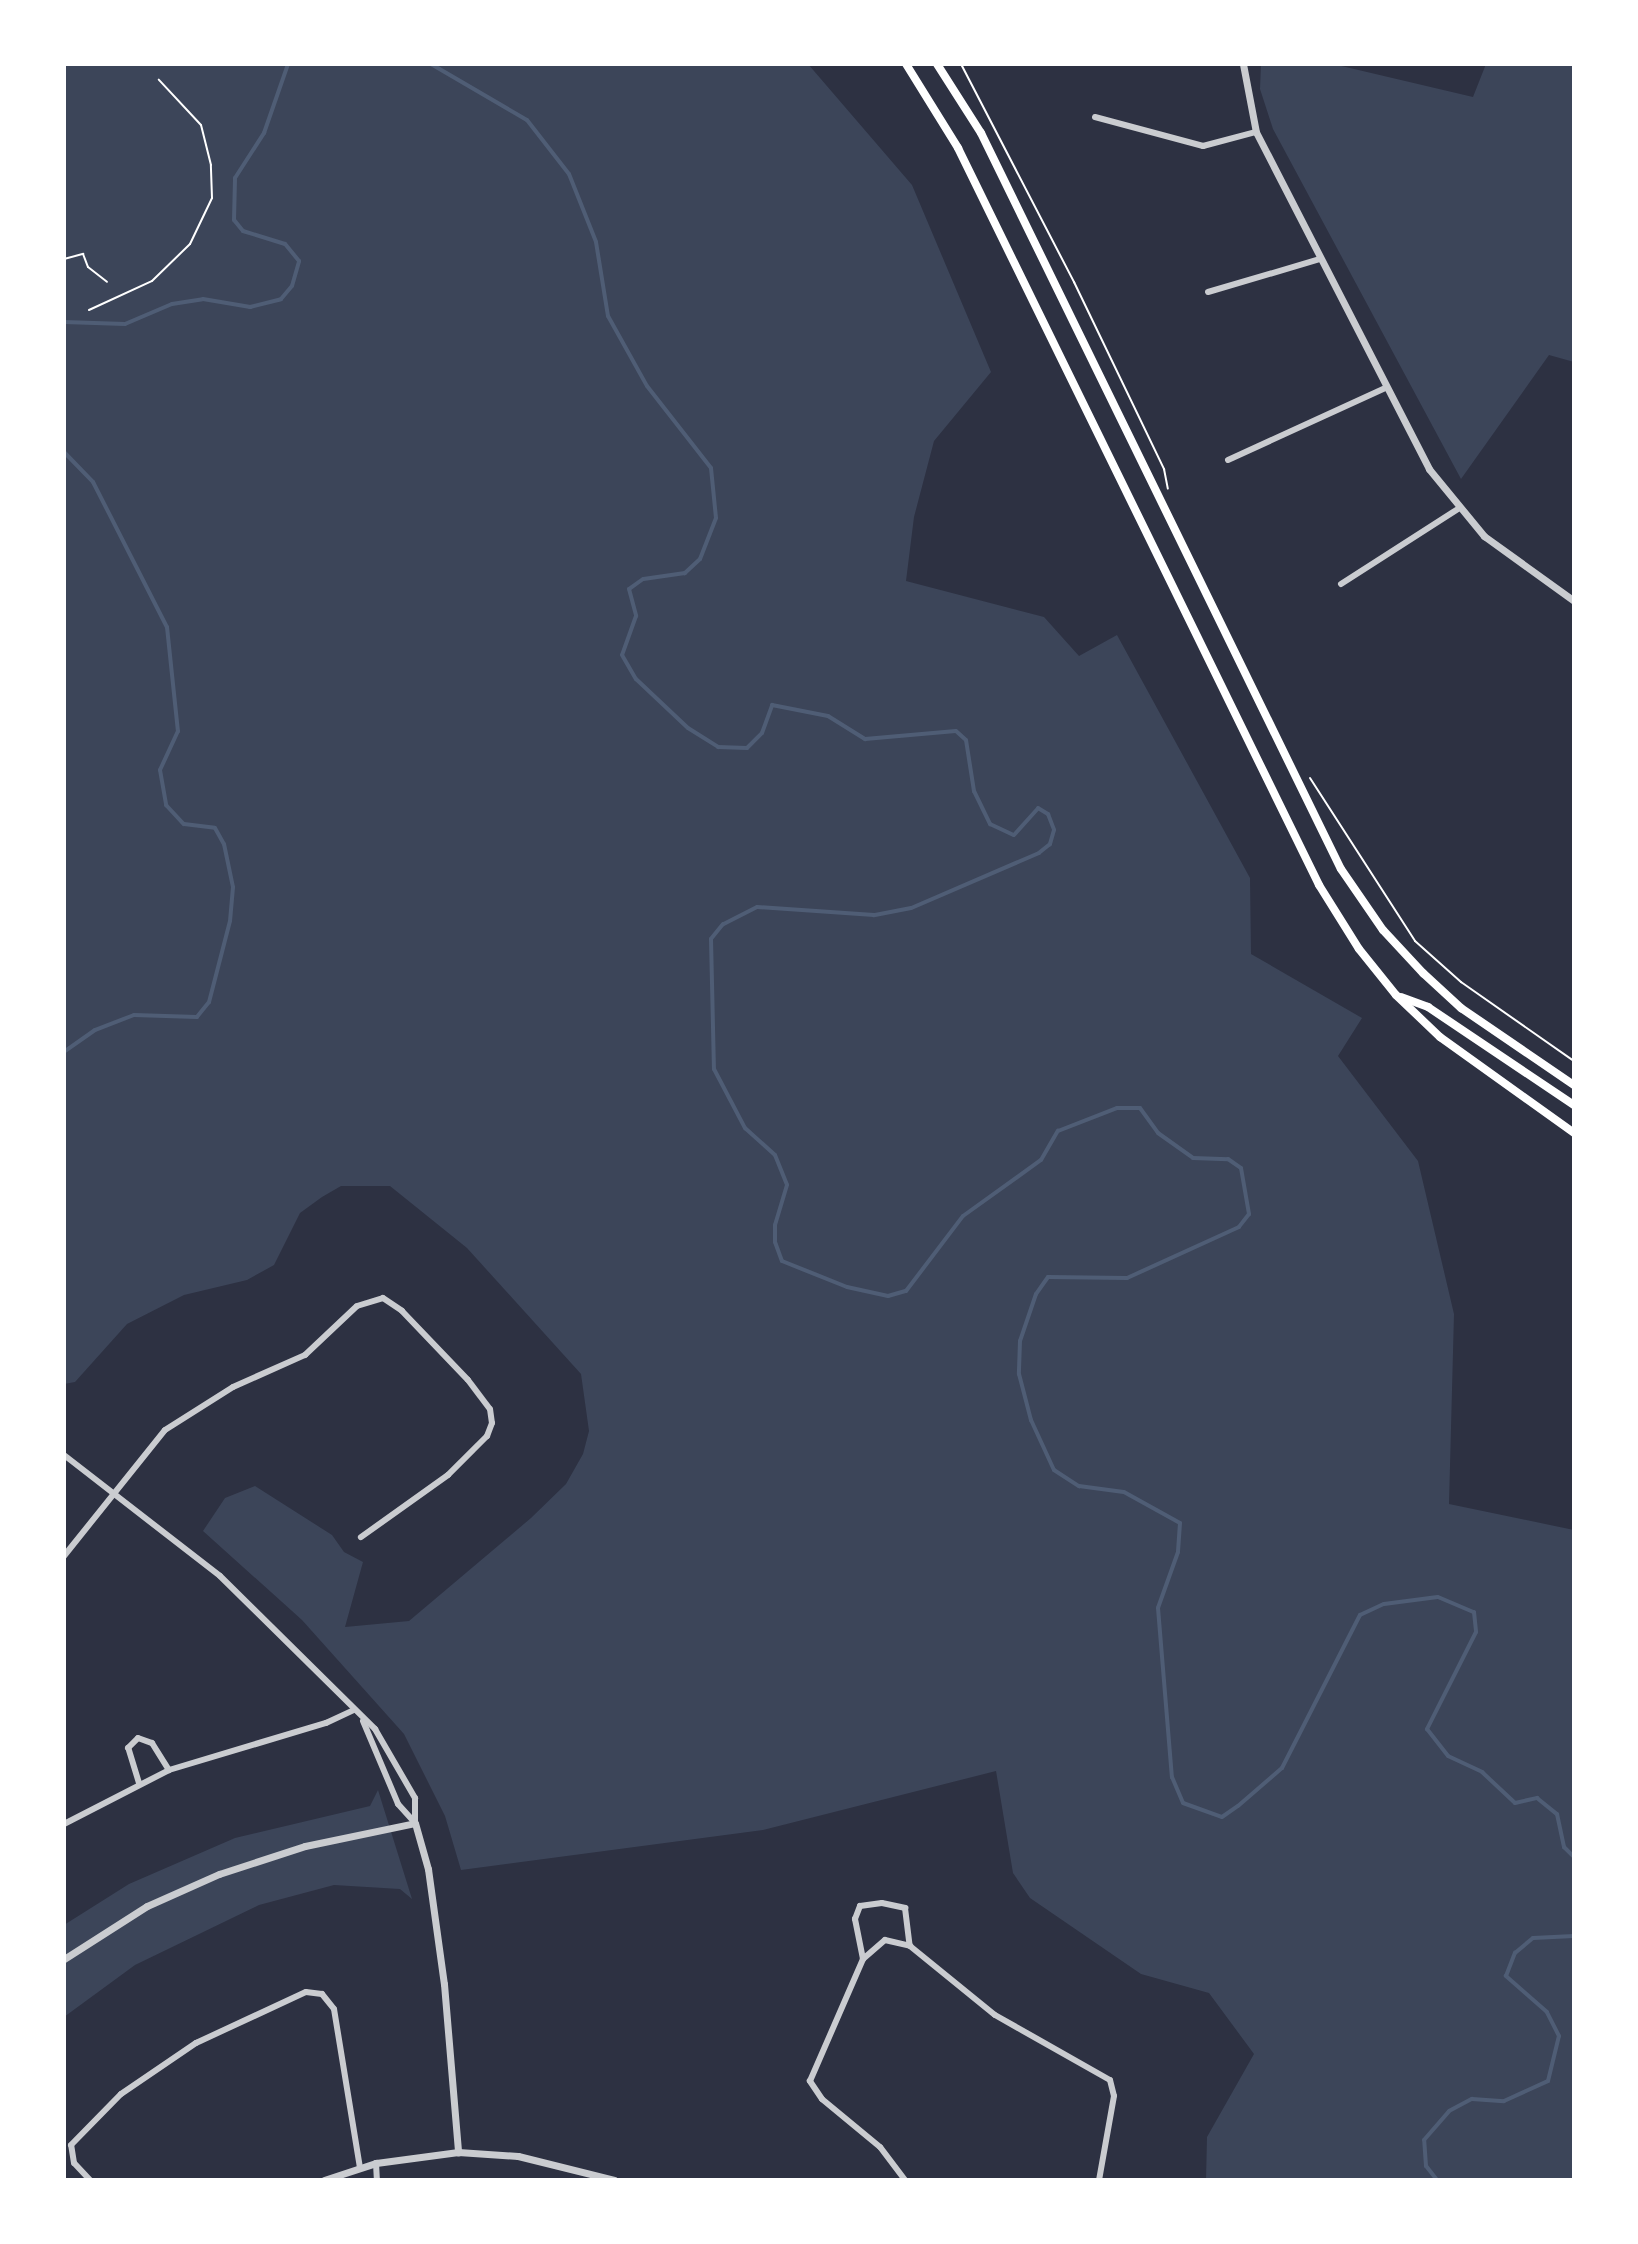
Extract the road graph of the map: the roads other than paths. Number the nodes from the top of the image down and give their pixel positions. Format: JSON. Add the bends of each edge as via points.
{"nodes":[{"id":1,"x":906,"y":64,"type":"edge"},
{"id":2,"x":937,"y":64,"type":"edge"},
{"id":3,"x":1243,"y":64,"type":"edge"},
{"id":4,"x":1095,"y":117,"type":"dead end"},
{"id":5,"x":1256,"y":132,"type":"junction"},
{"id":6,"x":1320,"y":259,"type":"junction"},
{"id":7,"x":1208,"y":292,"type":"dead end"},
{"id":8,"x":1385,"y":388,"type":"junction"},
{"id":9,"x":1228,"y":460,"type":"dead end"},
{"id":10,"x":1458,"y":509,"type":"junction"},
{"id":11,"x":1341,"y":584,"type":"dead end"},
{"id":12,"x":1574,"y":601,"type":"edge"},
{"id":13,"x":1396,"y":995,"type":"junction"},
{"id":14,"x":1574,"y":1085,"type":"edge"},
{"id":15,"x":1574,"y":1105,"type":"edge"},
{"id":16,"x":1574,"y":1133,"type":"edge"},
{"id":17,"x":64,"y":1455,"type":"edge"},
{"id":18,"x":113,"y":1490,"type":"junction"},
{"id":19,"x":361,"y":1537,"type":"dead end"},
{"id":20,"x":64,"y":1556,"type":"edge"},
{"id":21,"x":354,"y":1710,"type":"junction"},
{"id":22,"x":363,"y":1721,"type":"junction"},
{"id":23,"x":169,"y":1770,"type":"junction"},
{"id":24,"x":139,"y":1783,"type":"junction"},
{"id":25,"x":415,"y":1823,"type":"junction"},
{"id":26,"x":64,"y":1824,"type":"edge"},
{"id":27,"x":910,"y":1946,"type":"junction"},
{"id":28,"x":64,"y":1959,"type":"edge"},
{"id":29,"x":863,"y":1959,"type":"junction"},
{"id":30,"x":458,"y":2152,"type":"junction"},
{"id":31,"x":376,"y":2163,"type":"junction"},
{"id":32,"x":360,"y":2167,"type":"junction"},
{"id":33,"x":339,"y":2178,"type":"edge"},
{"id":34,"x":90,"y":2180,"type":"edge"},
{"id":35,"x":324,"y":2180,"type":"edge"},
{"id":36,"x":377,"y":2180,"type":"edge"},
{"id":37,"x":614,"y":2180,"type":"edge"},
{"id":38,"x":905,"y":2180,"type":"edge"},
{"id":39,"x":1099,"y":2180,"type":"edge"}],
"edges":[{"from":1,"to":13,"type":"main road","via":[[958,148],[1319,885]]},
{"from":2,"to":14,"type":"main road","via":[[981,133],[1341,869],[1383,930],[1423,973],[1461,1008]]},
{"from":3,"to":5,"type":"street"},
{"from":4,"to":5,"type":"street","via":[[1203,146]]},
{"from":5,"to":6,"type":"street"},
{"from":6,"to":7,"type":"street"},
{"from":6,"to":8,"type":"street"},
{"from":8,"to":9,"type":"street"},
{"from":8,"to":10,"type":"street","via":[[1429,469]]},
{"from":10,"to":11,"type":"street"},
{"from":10,"to":12,"type":"street","via":[[1527,572]]},
{"from":13,"to":15,"type":"main road","via":[[1428,1007]]},
{"from":13,"to":16,"type":"main road","via":[[1481,1070]]},
{"from":17,"to":18,"type":"street"},
{"from":18,"to":19,"type":"street","via":[[178,1419],[233,1387],[284,1367],[329,1336],[357,1306],[383,1298],[468,1380],[490,1409],[492,1423],[487,1436],[448,1475]]},
{"from":18,"to":20,"type":"street"},
{"from":18,"to":21,"type":"street","via":[[244,1597]]},
{"from":21,"to":22,"type":"street"},
{"from":21,"to":23,"type":"street"},
{"from":22,"to":25,"type":"street","via":[[398,1804]]},
{"from":22,"to":25,"type":"street","via":[[387,1744],[408,1783],[415,1798]]},
{"from":23,"to":24,"type":"street"},
{"from":23,"to":24,"type":"street","via":[[152,1743],[138,1738],[128,1748]]},
{"from":24,"to":26,"type":"street"},
{"from":25,"to":28,"type":"street","via":[[305,1846],[219,1874],[147,1906]]},
{"from":25,"to":30,"type":"street","via":[[428,1869],[444,1984]]},
{"from":27,"to":29,"type":"street","via":[[885,1940]]},
{"from":27,"to":29,"type":"street","via":[[905,1908],[860,1906],[855,1919]]},
{"from":27,"to":39,"type":"street","via":[[995,2015],[1110,2080],[1114,2096]]},
{"from":29,"to":38,"type":"street","via":[[810,2081],[822,2099],[880,2147]]},
{"from":30,"to":31,"type":"street"},
{"from":30,"to":37,"type":"street","via":[[518,2156]]},
{"from":31,"to":32,"type":"street"},
{"from":31,"to":36,"type":"street"},
{"from":32,"to":33,"type":"street"},
{"from":32,"to":34,"type":"street","via":[[332,2003],[322,1994],[300,1993],[175,2055],[121,2094],[71,2145],[74,2163]]},
{"from":33,"to":35,"type":"street"}]}
